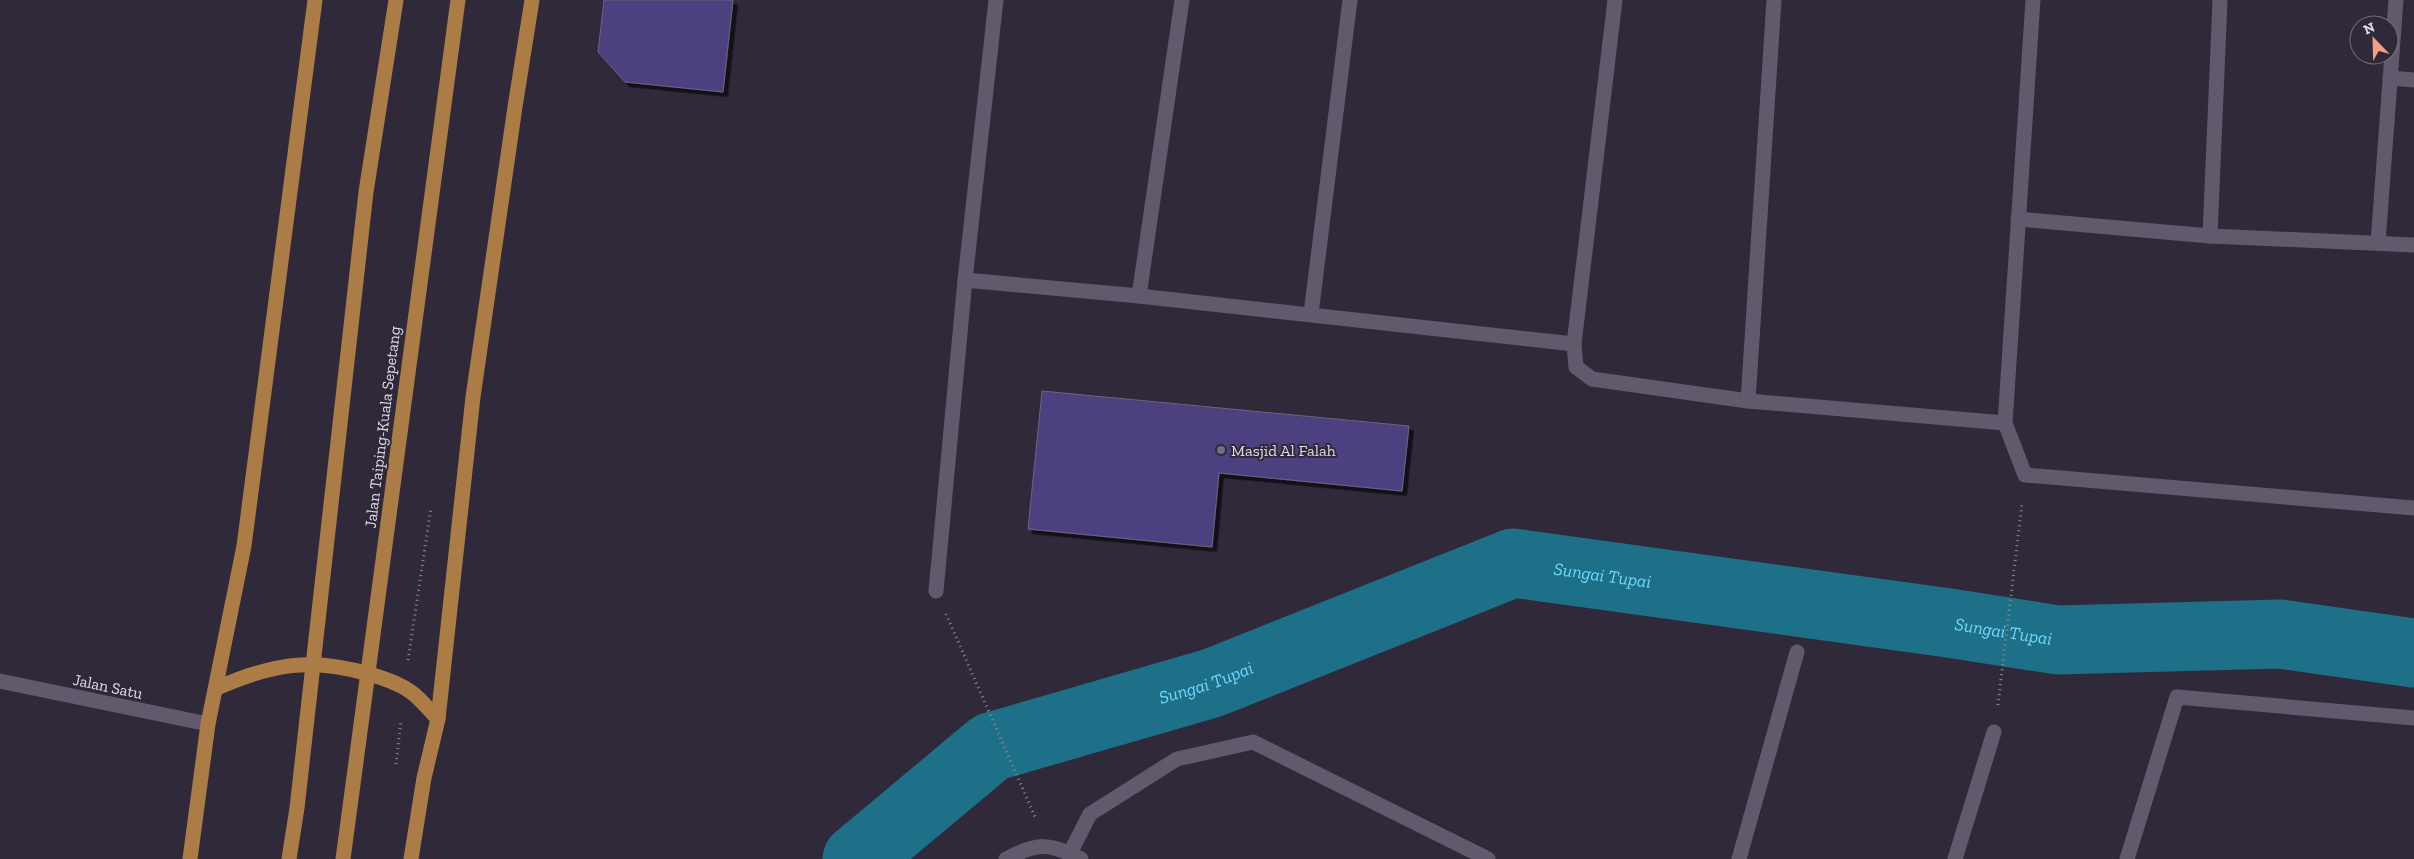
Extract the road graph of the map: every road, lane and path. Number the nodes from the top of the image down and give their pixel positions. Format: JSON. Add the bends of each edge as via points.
{"nodes":[{"id":1,"x":315,"y":0,"type":"edge"},
{"id":2,"x":396,"y":0,"type":"edge"},
{"id":3,"x":458,"y":0,"type":"edge"},
{"id":4,"x":532,"y":0,"type":"edge"},
{"id":5,"x":996,"y":0,"type":"edge"},
{"id":6,"x":1182,"y":0,"type":"edge"},
{"id":7,"x":1350,"y":0,"type":"edge"},
{"id":8,"x":1615,"y":0,"type":"edge"},
{"id":9,"x":1774,"y":0,"type":"edge"},
{"id":10,"x":2033,"y":0,"type":"edge"},
{"id":11,"x":2220,"y":0,"type":"edge"},
{"id":12,"x":2396,"y":0,"type":"edge"},
{"id":13,"x":2390,"y":78,"type":"junction"},
{"id":14,"x":2414,"y":80,"type":"edge"},
{"id":15,"x":2018,"y":219,"type":"junction"},
{"id":16,"x":2210,"y":236,"type":"junction"},
{"id":17,"x":2378,"y":243,"type":"junction"},
{"id":18,"x":2414,"y":245,"type":"edge"},
{"id":19,"x":965,"y":280,"type":"junction"},
{"id":20,"x":1139,"y":296,"type":"junction"},
{"id":21,"x":1311,"y":314,"type":"junction"},
{"id":22,"x":1574,"y":344,"type":"junction"},
{"id":23,"x":1748,"y":401,"type":"junction"},
{"id":24,"x":2005,"y":423,"type":"junction"},
{"id":25,"x":2025,"y":475,"type":"junction"},
{"id":26,"x":2414,"y":508,"type":"edge"},
{"id":27,"x":936,"y":591,"type":"joint"},
{"id":28,"x":1797,"y":652,"type":"dead end"},
{"id":29,"x":0,"y":682,"type":"edge"},
{"id":30,"x":217,"y":688,"type":"junction"},
{"id":31,"x":1998,"y":700,"type":"dead end"},
{"id":32,"x":2414,"y":718,"type":"edge"},
{"id":33,"x":438,"y":719,"type":"junction"},
{"id":34,"x":208,"y":724,"type":"junction"},
{"id":35,"x":1994,"y":732,"type":"dead end"},
{"id":36,"x":1047,"y":845,"type":"junction"},
{"id":37,"x":1075,"y":856,"type":"edge"},
{"id":38,"x":190,"y":859,"type":"edge"},
{"id":39,"x":289,"y":859,"type":"edge"},
{"id":40,"x":343,"y":859,"type":"edge"},
{"id":41,"x":411,"y":859,"type":"edge"},
{"id":42,"x":1006,"y":859,"type":"edge"},
{"id":43,"x":1488,"y":859,"type":"edge"},
{"id":44,"x":1739,"y":859,"type":"edge"},
{"id":45,"x":1955,"y":859,"type":"edge"},
{"id":46,"x":2127,"y":859,"type":"edge"}],
"edges":[{"from":1,"to":30,"type":"main road","via":[[244,546]]},
{"from":2,"to":39,"type":"main road","via":[[366,192]]},
{"from":3,"to":40,"type":"main road","name":"Jalan Taiping-Kuala Sepetang"},
{"from":4,"to":33,"type":"main road","via":[[473,397]]},
{"from":5,"to":19,"type":"street"},
{"from":6,"to":20,"type":"street"},
{"from":7,"to":21,"type":"street"},
{"from":8,"to":22,"type":"street"},
{"from":9,"to":23,"type":"street"},
{"from":10,"to":15,"type":"street"},
{"from":11,"to":16,"type":"street"},
{"from":12,"to":13,"type":"street"},
{"from":13,"to":14,"type":"street"},
{"from":13,"to":17,"type":"street"},
{"from":15,"to":16,"type":"street"},
{"from":15,"to":24,"type":"street"},
{"from":16,"to":17,"type":"street"},
{"from":17,"to":18,"type":"street"},
{"from":19,"to":20,"type":"street"},
{"from":19,"to":27,"type":"street"},
{"from":20,"to":21,"type":"street"},
{"from":21,"to":22,"type":"street"},
{"from":22,"to":23,"type":"street","via":[[1576,367],[1592,379]]},
{"from":23,"to":24,"type":"street"},
{"from":24,"to":25,"type":"street"},
{"from":25,"to":26,"type":"street"},
{"from":25,"to":31,"type":"path"},
{"from":27,"to":36,"type":"path"},
{"from":28,"to":44,"type":"street"},
{"from":29,"to":34,"type":"street","name":"Jalan Satu"},
{"from":30,"to":33,"type":"main road","via":[[252,673],[296,664],[341,666],[398,684],[411,692]]},
{"from":30,"to":34,"type":"main road"},
{"from":32,"to":46,"type":"street","via":[[2176,696]]},
{"from":33,"to":41,"type":"main road","via":[[424,778]]},
{"from":34,"to":38,"type":"main road"},
{"from":35,"to":45,"type":"street"},
{"from":36,"to":37,"type":"street"},
{"from":36,"to":42,"type":"street","via":[[1023,850]]},
{"from":37,"to":43,"type":"street","via":[[1090,814],[1177,759],[1253,742]]}]}
